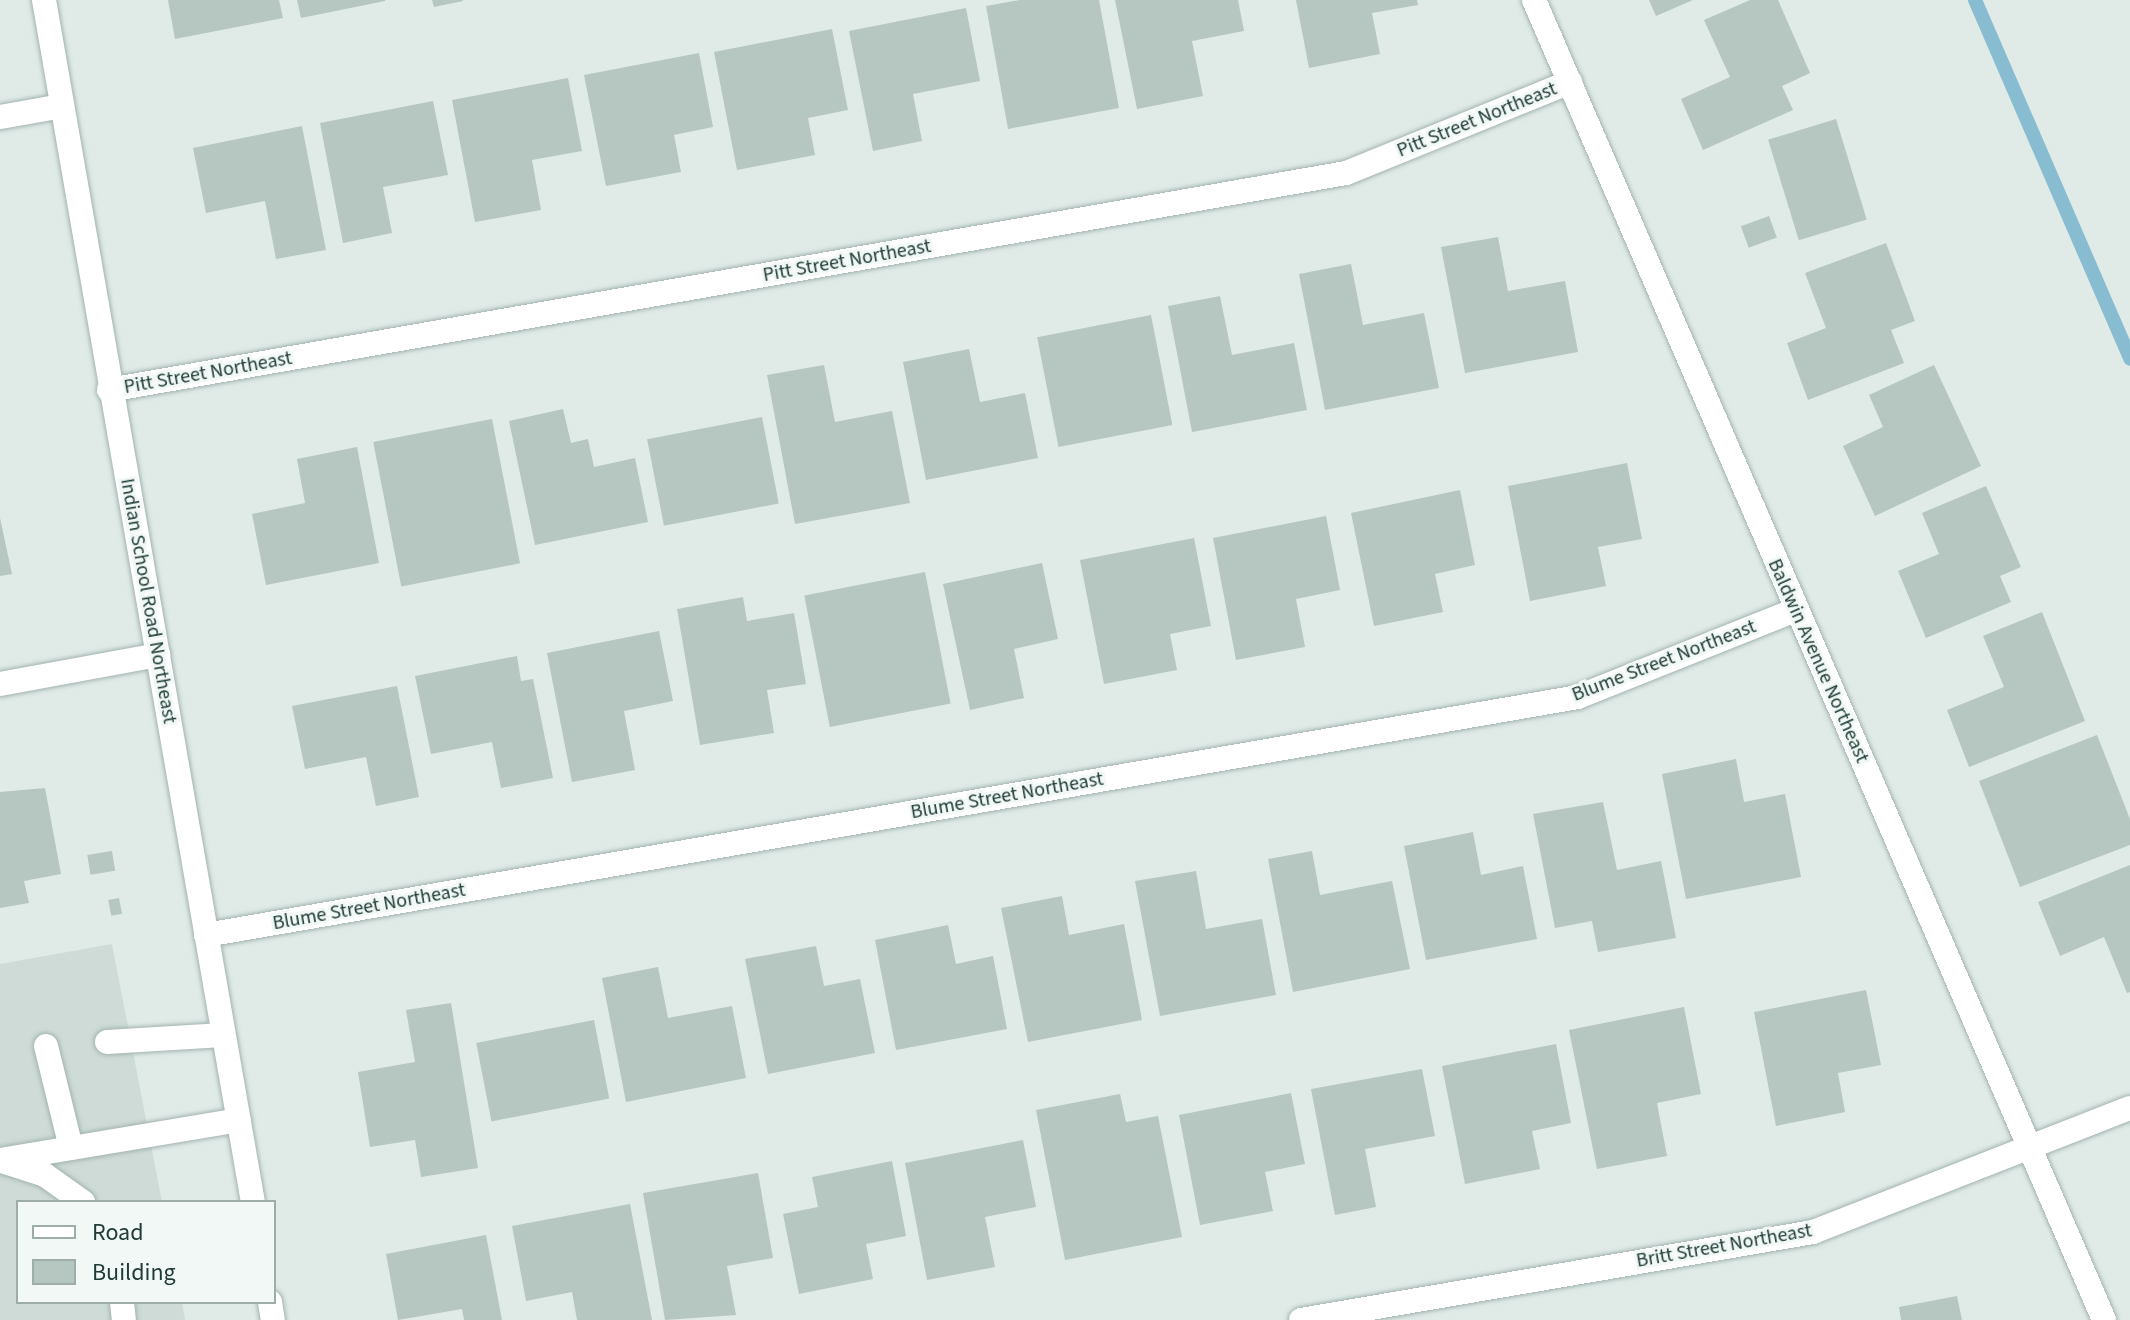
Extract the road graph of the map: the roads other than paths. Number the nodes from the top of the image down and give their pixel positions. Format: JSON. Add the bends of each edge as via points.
{"nodes":[{"id":1,"x":44,"y":0,"type":"edge"},
{"id":2,"x":1534,"y":0,"type":"edge"},
{"id":3,"x":1570,"y":82,"type":"junction"},
{"id":4,"x":62,"y":106,"type":"junction"},
{"id":5,"x":0,"y":117,"type":"edge"},
{"id":6,"x":109,"y":390,"type":"junction"},
{"id":7,"x":1795,"y":610,"type":"junction"},
{"id":8,"x":158,"y":655,"type":"junction"},
{"id":9,"x":0,"y":684,"type":"edge"},
{"id":10,"x":206,"y":935,"type":"junction"},
{"id":11,"x":223,"y":1035,"type":"junction"},
{"id":12,"x":107,"y":1042,"type":"dead end"},
{"id":13,"x":46,"y":1046,"type":"dead end"},
{"id":14,"x":2130,"y":1108,"type":"edge"},
{"id":15,"x":239,"y":1120,"type":"junction"},
{"id":16,"x":71,"y":1148,"type":"junction"},
{"id":17,"x":2032,"y":1148,"type":"junction"},
{"id":18,"x":0,"y":1160,"type":"edge"},
{"id":19,"x":80,"y":1200,"type":"edge"},
{"id":20,"x":253,"y":1200,"type":"edge"},
{"id":21,"x":1301,"y":1320,"type":"edge"},
{"id":22,"x":2104,"y":1320,"type":"edge"}],
"edges":[{"from":1,"to":4,"type":"street","name":"Indian School Road Northeast"},
{"from":2,"to":3,"type":"street","name":"Baldwin Avenue Northeast"},
{"from":3,"to":6,"type":"street","name":"Pitt Street Northeast","via":[[1346,173]]},
{"from":3,"to":7,"type":"street","name":"Baldwin Avenue Northeast"},
{"from":4,"to":5,"type":"street"},
{"from":4,"to":6,"type":"street","name":"Indian School Road Northeast"},
{"from":6,"to":8,"type":"street","name":"Indian School Road Northeast"},
{"from":7,"to":10,"type":"street","name":"Blume Street Northeast","via":[[1578,697]]},
{"from":7,"to":17,"type":"street","name":"Baldwin Avenue Northeast"},
{"from":8,"to":9,"type":"street"},
{"from":8,"to":10,"type":"street","name":"Indian School Road Northeast"},
{"from":10,"to":11,"type":"street","name":"Indian School Road Northeast"},
{"from":11,"to":12,"type":"street"},
{"from":11,"to":15,"type":"street","name":"Indian School Road Northeast"},
{"from":13,"to":16,"type":"street"},
{"from":14,"to":17,"type":"street","name":"Britt Street Northeast"},
{"from":15,"to":16,"type":"street"},
{"from":15,"to":20,"type":"street","name":"Indian School Road Northeast"},
{"from":16,"to":18,"type":"street"},
{"from":17,"to":21,"type":"street","name":"Britt Street Northeast","via":[[1813,1232]]},
{"from":17,"to":22,"type":"street","name":"Baldwin Avenue Northeast"},
{"from":18,"to":19,"type":"street","via":[[45,1175]]}]}
